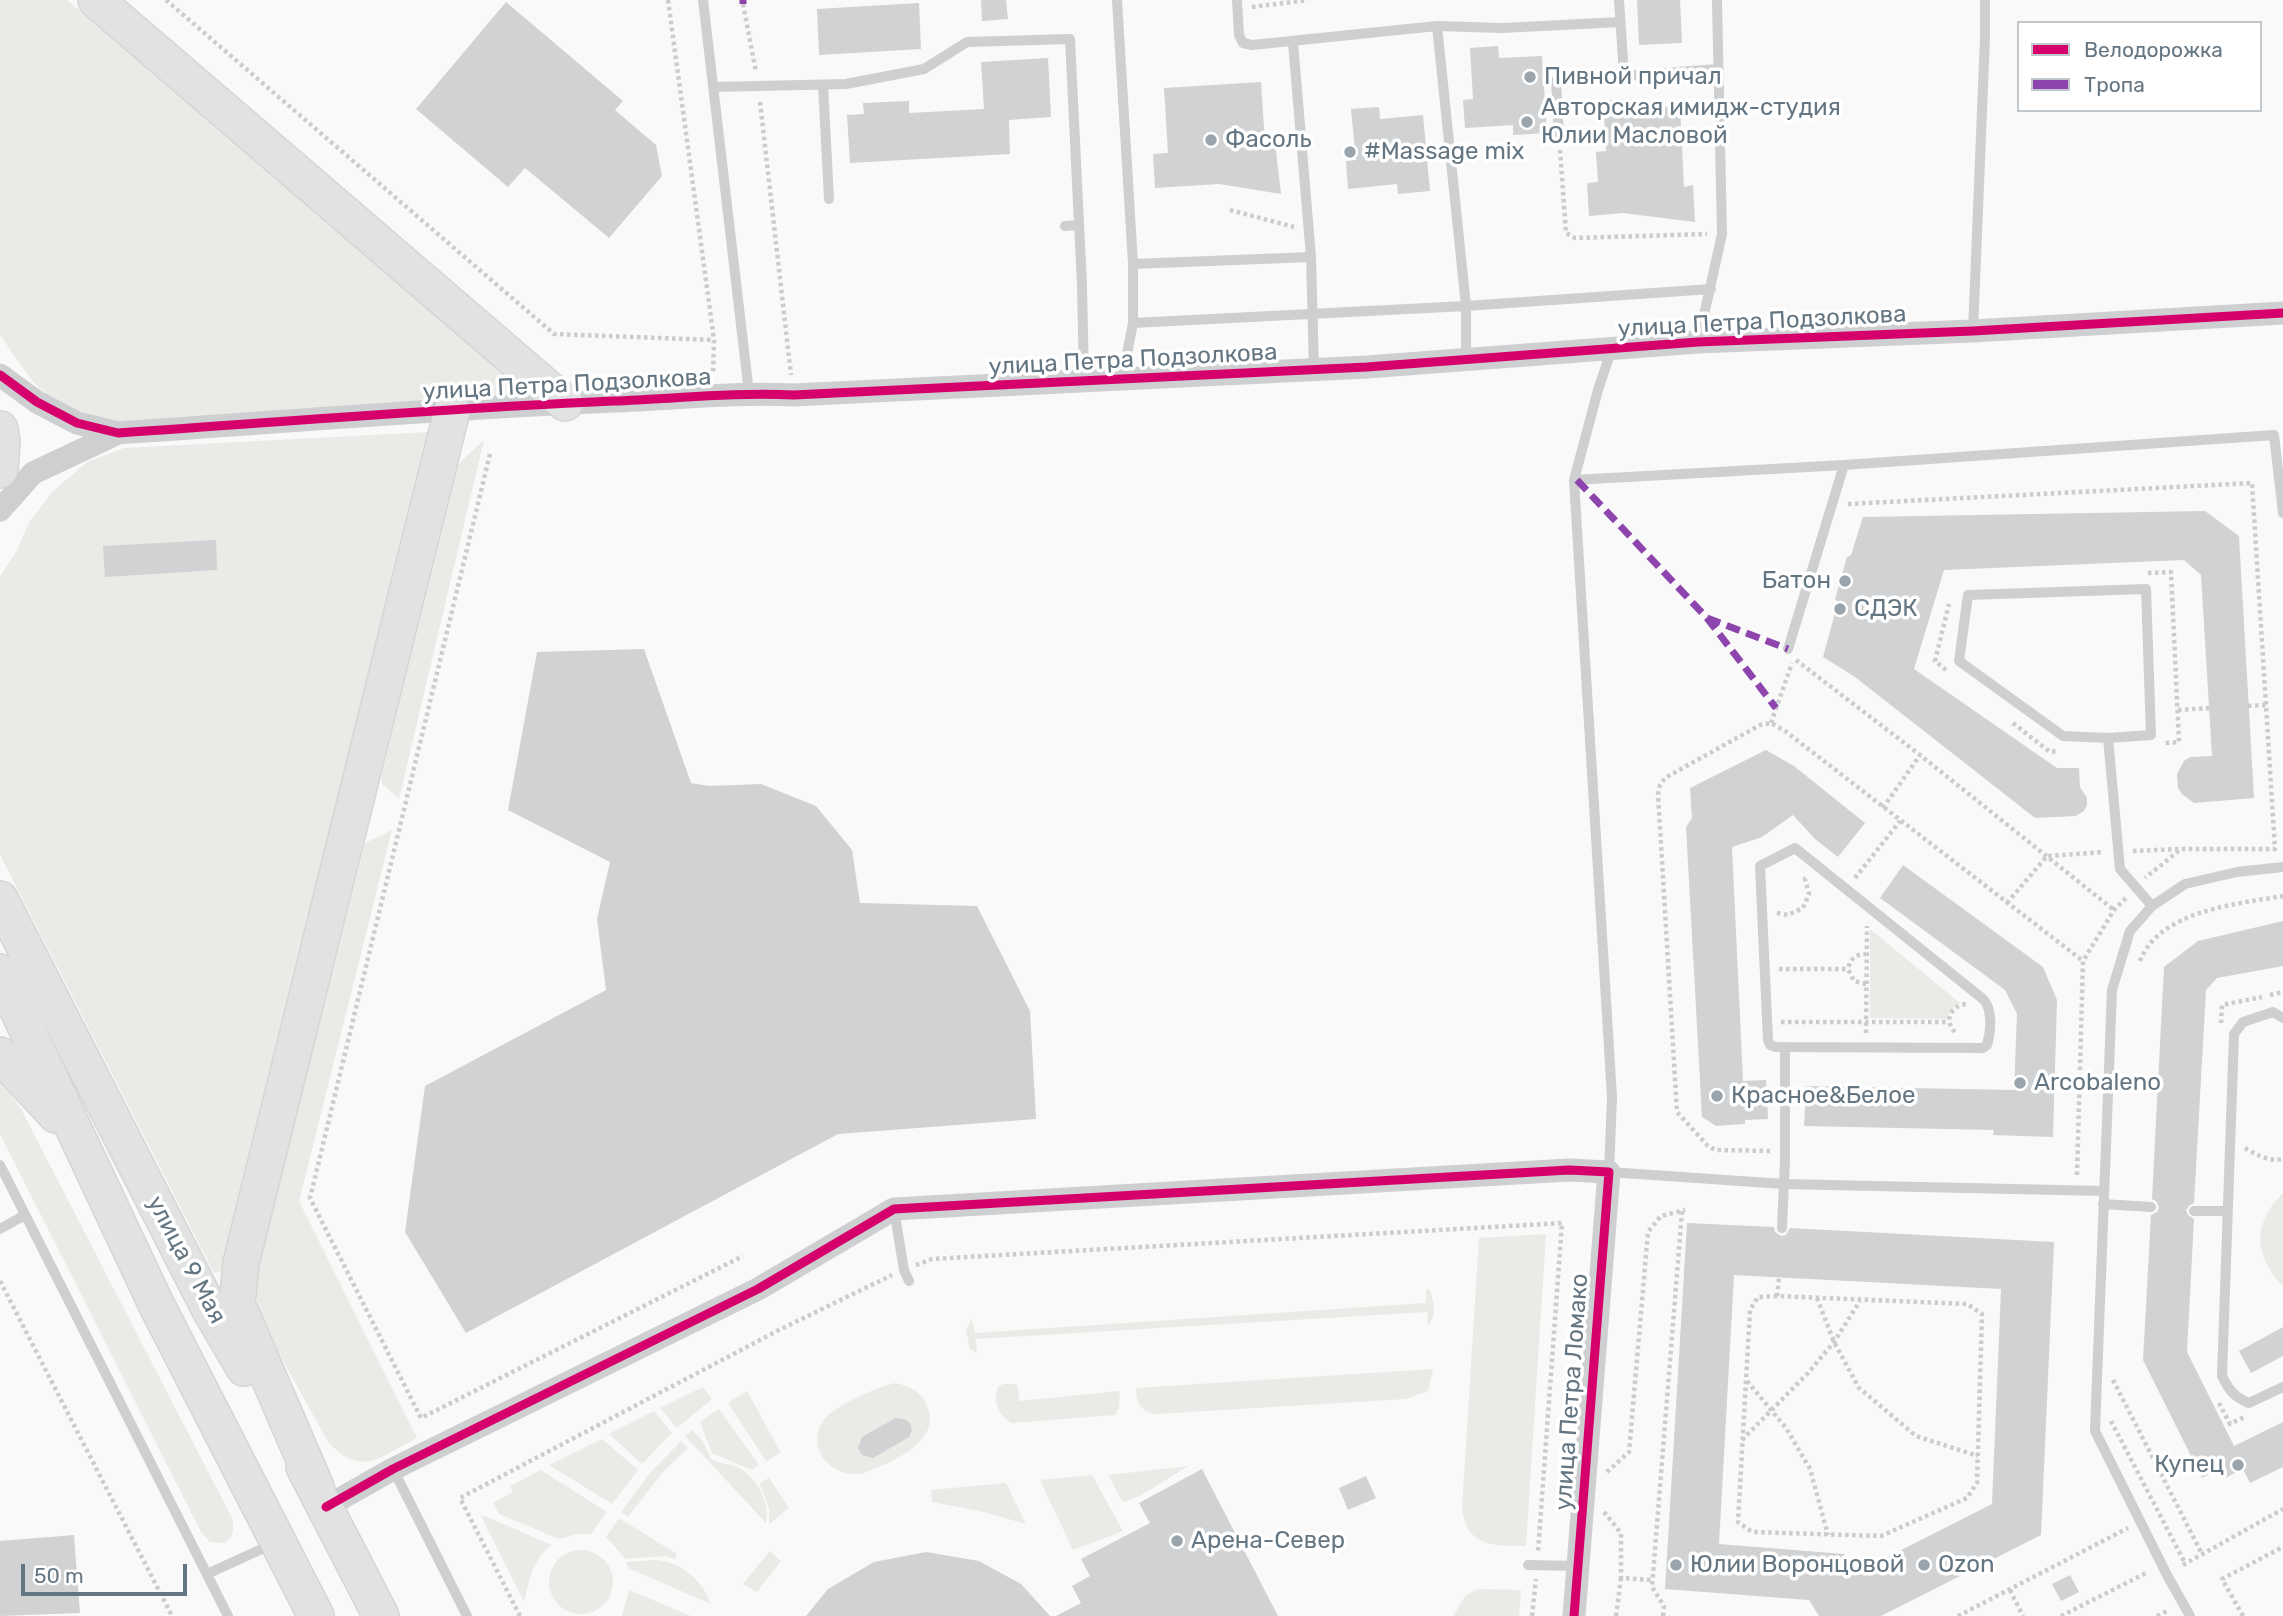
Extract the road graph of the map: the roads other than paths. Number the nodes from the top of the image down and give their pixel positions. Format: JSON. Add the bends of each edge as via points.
{"nodes":[{"id":1,"x":96,"y":0,"type":"edge"},
{"id":2,"x":703,"y":0,"type":"edge"},
{"id":3,"x":1117,"y":0,"type":"edge"},
{"id":4,"x":1619,"y":0,"type":"edge"},
{"id":5,"x":1717,"y":0,"type":"edge"},
{"id":6,"x":1985,"y":0,"type":"edge"},
{"id":7,"x":1237,"y":4,"type":"edge"},
{"id":8,"x":1620,"y":22,"type":"junction"},
{"id":9,"x":1437,"y":26,"type":"junction"},
{"id":10,"x":1293,"y":42,"type":"junction"},
{"id":11,"x":1718,"y":69,"type":"junction"},
{"id":12,"x":1625,"y":75,"type":"junction"},
{"id":13,"x":823,"y":85,"type":"junction"},
{"id":14,"x":714,"y":87,"type":"junction"},
{"id":15,"x":1559,"y":136,"type":"road end"},
{"id":16,"x":829,"y":199,"type":"dead end"},
{"id":17,"x":1079,"y":225,"type":"junction"},
{"id":18,"x":1065,"y":226,"type":"dead end"},
{"id":19,"x":1311,"y":257,"type":"junction"},
{"id":20,"x":1133,"y":264,"type":"junction"},
{"id":21,"x":1711,"y":289,"type":"junction"},
{"id":22,"x":1466,"y":306,"type":"junction"},
{"id":23,"x":2283,"y":313,"type":"edge"},
{"id":24,"x":1314,"y":314,"type":"junction"},
{"id":25,"x":1133,"y":323,"type":"junction"},
{"id":26,"x":1973,"y":331,"type":"junction"},
{"id":27,"x":1698,"y":342,"type":"junction"},
{"id":28,"x":1612,"y":348,"type":"junction"},
{"id":29,"x":1466,"y":361,"type":"junction"},
{"id":30,"x":1314,"y":370,"type":"junction"},
{"id":31,"x":0,"y":375,"type":"edge"},
{"id":32,"x":1122,"y":380,"type":"junction"},
{"id":33,"x":1084,"y":382,"type":"junction"},
{"id":34,"x":749,"y":393,"type":"junction"},
{"id":35,"x":565,"y":403,"type":"junction"},
{"id":36,"x":452,"y":411,"type":"junction"},
{"id":37,"x":0,"y":429,"type":"edge"},
{"id":38,"x":118,"y":433,"type":"junction"},
{"id":39,"x":2279,"y":435,"type":"edge"},
{"id":40,"x":1844,"y":465,"type":"junction"},
{"id":41,"x":0,"y":470,"type":"edge"},
{"id":42,"x":1574,"y":480,"type":"junction"},
{"id":43,"x":0,"y":510,"type":"edge"},
{"id":44,"x":2283,"y":513,"type":"edge"},
{"id":45,"x":1788,"y":649,"type":"dead end"},
{"id":46,"x":2108,"y":738,"type":"junction"},
{"id":47,"x":2283,"y":867,"type":"edge"},
{"id":48,"x":0,"y":899,"type":"edge"},
{"id":49,"x":2152,"y":906,"type":"junction"},
{"id":50,"x":0,"y":972,"type":"edge"},
{"id":51,"x":2283,"y":1018,"type":"edge"},
{"id":52,"x":1785,"y":1047,"type":"junction"},
{"id":53,"x":0,"y":1055,"type":"edge"},
{"id":54,"x":78,"y":1138,"type":"junction"},
{"id":55,"x":0,"y":1165,"type":"edge"},
{"id":56,"x":1609,"y":1172,"type":"junction"},
{"id":57,"x":1784,"y":1184,"type":"junction"},
{"id":58,"x":2104,"y":1191,"type":"junction"},
{"id":59,"x":2104,"y":1204,"type":"junction"},
{"id":60,"x":2151,"y":1207,"type":"dead end"},
{"id":61,"x":894,"y":1209,"type":"junction"},
{"id":62,"x":2194,"y":1211,"type":"dead end"},
{"id":63,"x":2226,"y":1211,"type":"junction"},
{"id":64,"x":25,"y":1215,"type":"junction"},
{"id":65,"x":0,"y":1228,"type":"edge"},
{"id":66,"x":1782,"y":1228,"type":"dead end"},
{"id":67,"x":906,"y":1275,"type":"road end"},
{"id":68,"x":2283,"y":1387,"type":"edge"},
{"id":69,"x":393,"y":1469,"type":"junction"},
{"id":70,"x":321,"y":1497,"type":"junction"},
{"id":71,"x":278,"y":1542,"type":"junction"},
{"id":72,"x":1533,"y":1565,"type":"road end"},
{"id":73,"x":1578,"y":1566,"type":"junction"},
{"id":74,"x":206,"y":1574,"type":"junction"},
{"id":75,"x":228,"y":1616,"type":"edge"},
{"id":76,"x":316,"y":1616,"type":"edge"},
{"id":77,"x":382,"y":1616,"type":"edge"},
{"id":78,"x":467,"y":1616,"type":"edge"},
{"id":79,"x":1574,"y":1616,"type":"edge"},
{"id":80,"x":2190,"y":1616,"type":"edge"}],
"edges":[{"from":1,"to":35,"type":"main road"},
{"from":2,"to":14,"type":"lane"},
{"from":3,"to":20,"type":"lane"},
{"from":4,"to":8,"type":"lane"},
{"from":5,"to":11,"type":"lane"},
{"from":6,"to":26,"type":"lane"},
{"from":7,"to":10,"type":"lane","via":[[1243,43]]},
{"from":8,"to":9,"type":"lane"},
{"from":8,"to":12,"type":"lane"},
{"from":9,"to":10,"type":"lane"},
{"from":9,"to":22,"type":"lane"},
{"from":10,"to":19,"type":"lane"},
{"from":11,"to":12,"type":"lane"},
{"from":11,"to":21,"type":"lane","via":[[1722,234]]},
{"from":12,"to":15,"type":"lane","via":[[1556,81]]},
{"from":13,"to":14,"type":"lane"},
{"from":13,"to":16,"type":"lane"},
{"from":13,"to":17,"type":"lane","via":[[925,69],[967,42],[1070,39]]},
{"from":14,"to":34,"type":"lane"},
{"from":17,"to":18,"type":"lane"},
{"from":17,"to":33,"type":"lane"},
{"from":19,"to":20,"type":"lane"},
{"from":19,"to":24,"type":"lane"},
{"from":20,"to":25,"type":"lane"},
{"from":21,"to":22,"type":"lane"},
{"from":21,"to":27,"type":"lane"},
{"from":22,"to":24,"type":"lane"},
{"from":22,"to":29,"type":"lane"},
{"from":23,"to":26,"type":"street","name":"улица Петра Подзолкова"},
{"from":24,"to":25,"type":"lane"},
{"from":24,"to":30,"type":"lane"},
{"from":25,"to":32,"type":"lane"},
{"from":26,"to":27,"type":"street","name":"улица Петра Подзолкова"},
{"from":27,"to":28,"type":"street","name":"улица Петра Подзолкова"},
{"from":28,"to":29,"type":"street","name":"улица Петра Подзолкова"},
{"from":28,"to":42,"type":"lane"},
{"from":29,"to":30,"type":"street","name":"улица Петра Подзолкова"},
{"from":30,"to":32,"type":"street","name":"улица Петра Подзолкова"},
{"from":31,"to":38,"type":"street","name":"улица Петра Подзолкова","via":[[77,423]]},
{"from":32,"to":33,"type":"street","name":"улица Петра Подзолкова"},
{"from":33,"to":34,"type":"street","name":"улица Петра Подзолкова"},
{"from":34,"to":35,"type":"street","name":"улица Петра Подзолкова"},
{"from":35,"to":36,"type":"street","name":"улица Петра Подзолкова"},
{"from":36,"to":38,"type":"street","name":"улица Петра Подзолкова"},
{"from":36,"to":70,"type":"main road","via":[[241,1263],[237,1304]]},
{"from":37,"to":41,"type":"main road"},
{"from":38,"to":43,"type":"street","name":"улица Петра Подзолкова","via":[[33,473]]},
{"from":39,"to":40,"type":"lane"},
{"from":39,"to":44,"type":"lane"},
{"from":40,"to":42,"type":"lane"},
{"from":40,"to":45,"type":"lane"},
{"from":42,"to":56,"type":"lane","via":[[1612,1097]]},
{"from":46,"to":46,"type":"lane","via":[[2151,735],[2146,589],[1968,595],[1959,661],[2063,736]]},
{"from":46,"to":49,"type":"lane","via":[[2120,869]]},
{"from":47,"to":49,"type":"lane","via":[[2185,884]]},
{"from":48,"to":70,"type":"main road","name":"улица 9 Мая","via":[[210,1310]]},
{"from":49,"to":58,"type":"lane","via":[[2130,931],[2112,990]]},
{"from":50,"to":54,"type":"main road","name":"улица 9 Мая"},
{"from":51,"to":63,"type":"lane","via":[[2273,1012],[2253,1018],[2234,1034]]},
{"from":52,"to":52,"type":"lane","via":[[1770,1045],[1768,1040],[1760,866],[1795,848],[1989,1004],[1989,1041],[1983,1048]]},
{"from":52,"to":57,"type":"lane"},
{"from":53,"to":54,"type":"main road"},
{"from":54,"to":71,"type":"main road","name":"улица 9 Мая","via":[[156,1304]]},
{"from":55,"to":64,"type":"lane"},
{"from":56,"to":57,"type":"lane"},
{"from":56,"to":61,"type":"street","via":[[1570,1170]]},
{"from":56,"to":73,"type":"street","name":"улица Петра Ломако"},
{"from":57,"to":58,"type":"lane"},
{"from":57,"to":66,"type":"lane"},
{"from":58,"to":59,"type":"lane"},
{"from":59,"to":60,"type":"lane"},
{"from":59,"to":80,"type":"lane","via":[[2095,1431]]},
{"from":61,"to":67,"type":"lane"},
{"from":61,"to":69,"type":"street","via":[[758,1289]]},
{"from":62,"to":63,"type":"lane"},
{"from":63,"to":68,"type":"lane","via":[[2222,1376],[2235,1397],[2249,1404]]},
{"from":64,"to":65,"type":"lane"},
{"from":64,"to":74,"type":"lane"},
{"from":69,"to":70,"type":"street"},
{"from":69,"to":78,"type":"lane"},
{"from":70,"to":77,"type":"main road","name":"улица 9 Мая"},
{"from":71,"to":74,"type":"lane"},
{"from":71,"to":76,"type":"main road","name":"улица 9 Мая"},
{"from":72,"to":73,"type":"lane"},
{"from":73,"to":79,"type":"street","name":"улица Петра Ломако"},
{"from":74,"to":75,"type":"lane"}]}
